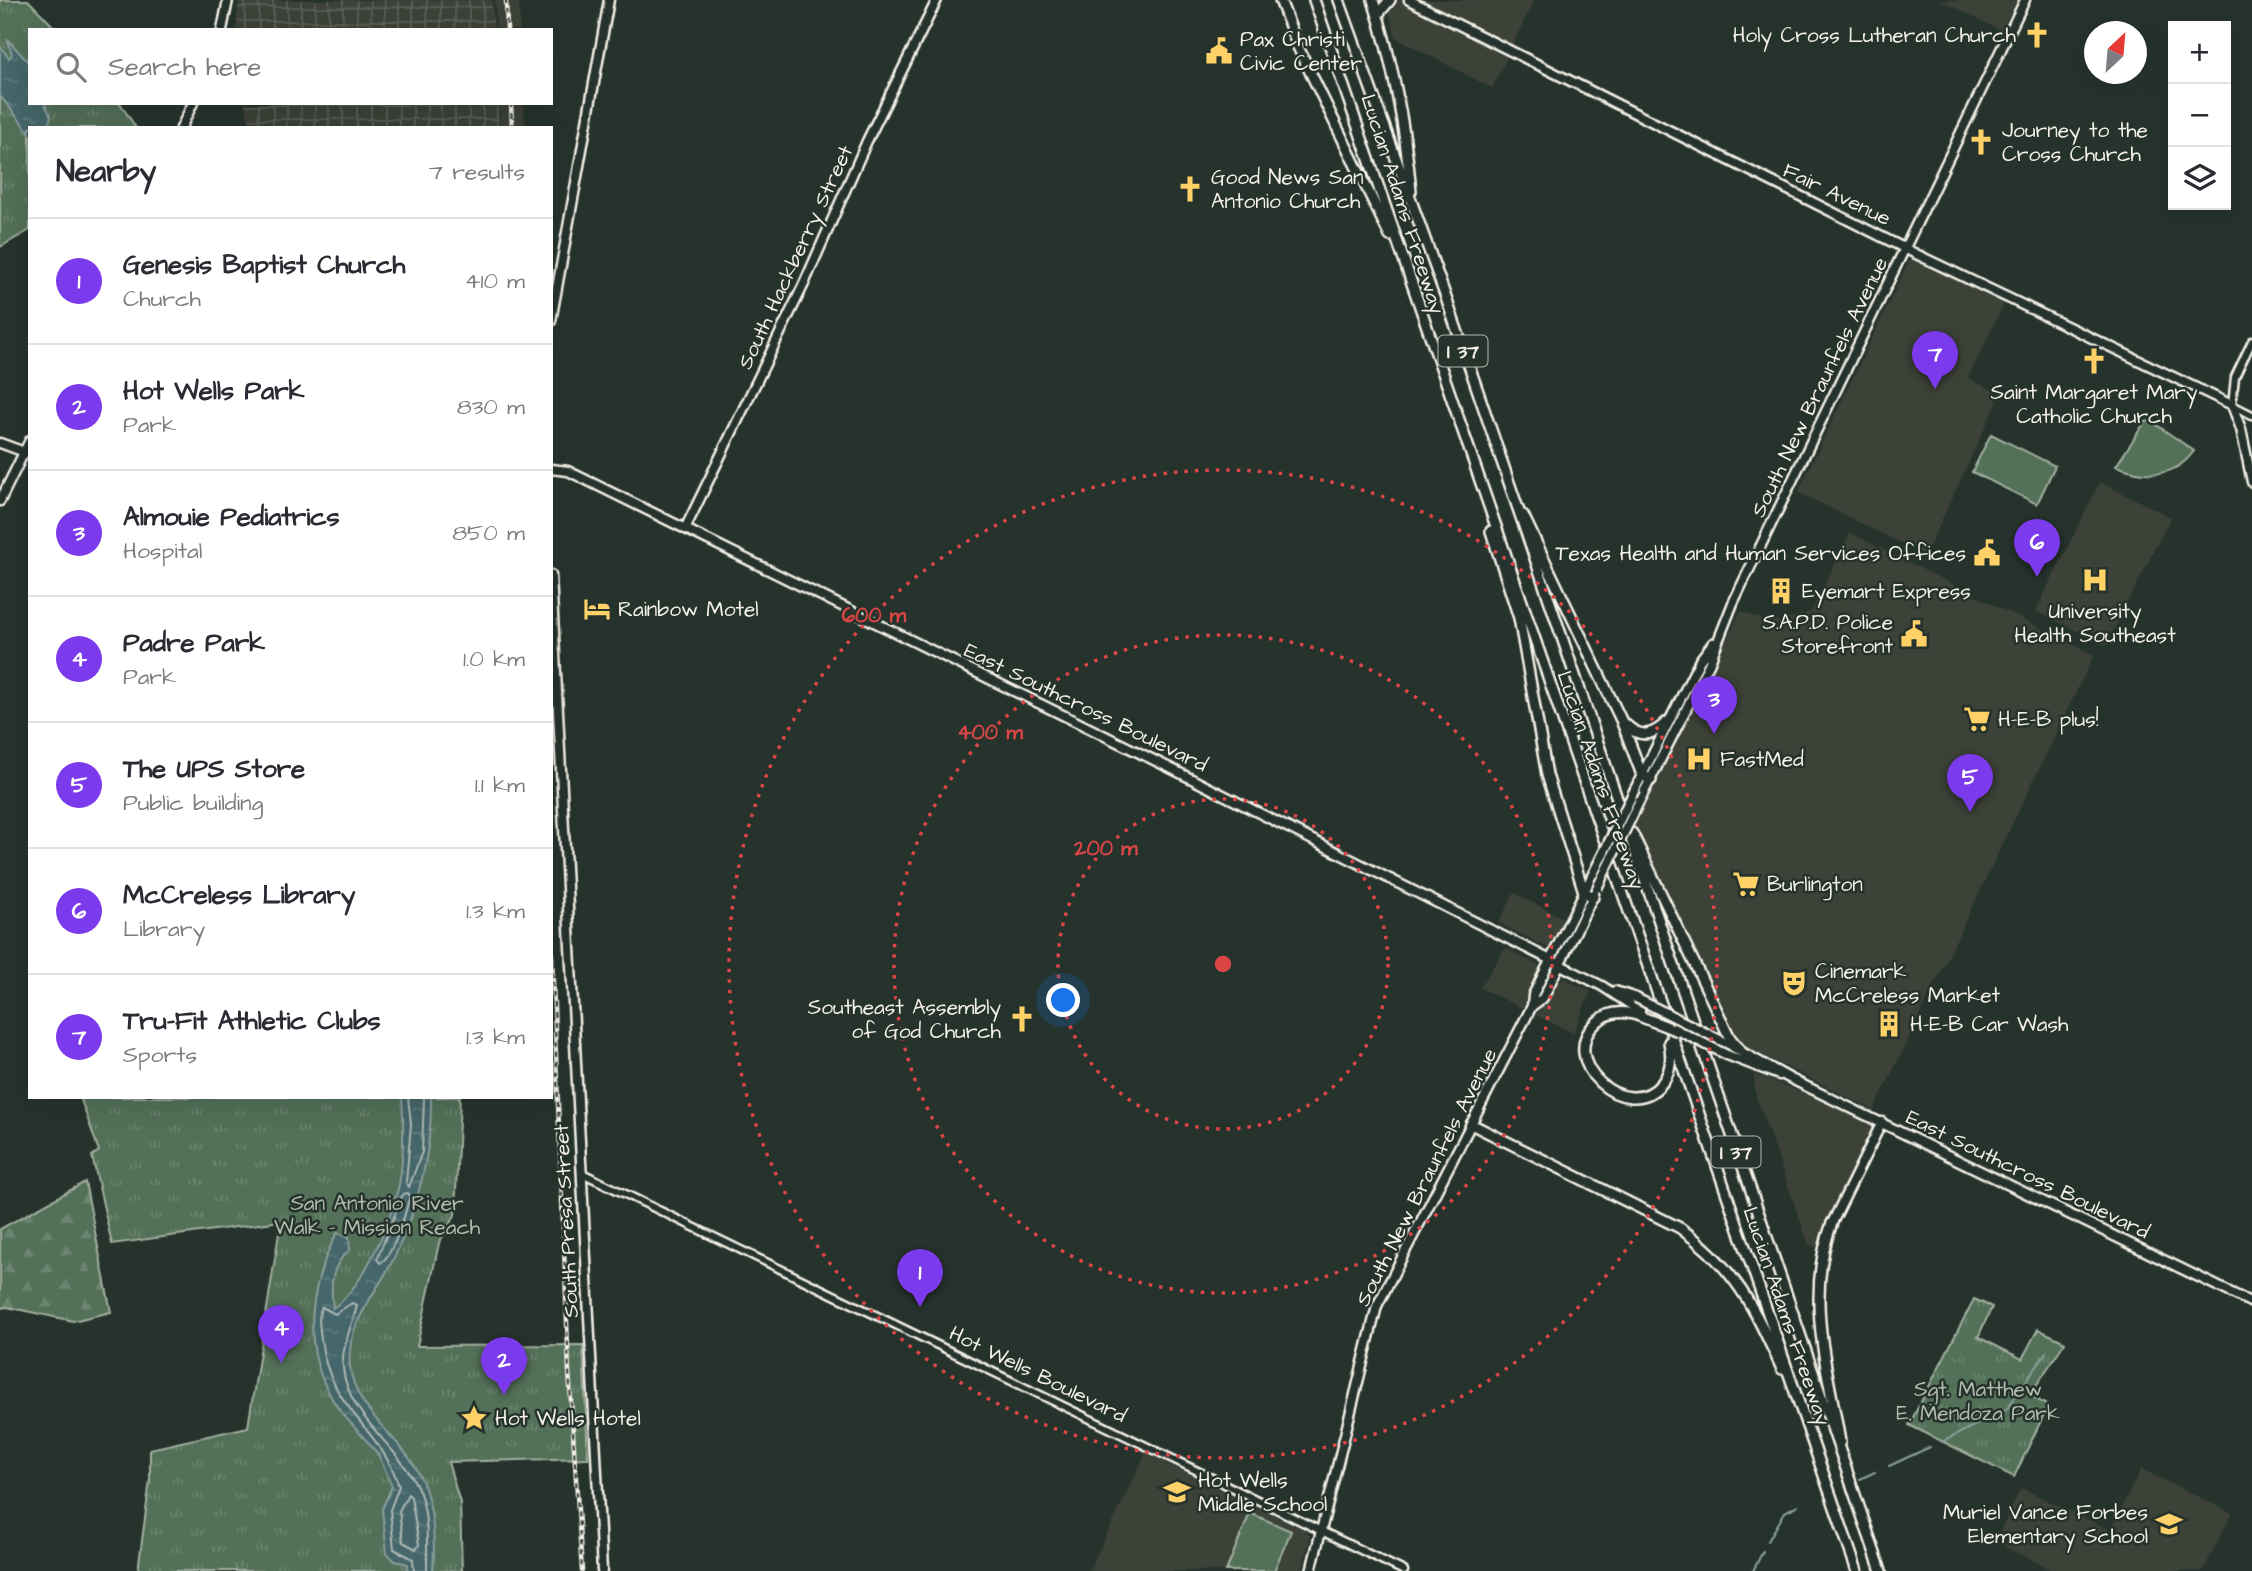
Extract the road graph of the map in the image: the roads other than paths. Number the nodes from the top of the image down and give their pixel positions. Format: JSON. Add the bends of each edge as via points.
{"nodes":[{"id":1,"x":228,"y":0,"type":"edge"},
{"id":2,"x":609,"y":0,"type":"edge"},
{"id":3,"x":937,"y":0,"type":"edge"},
{"id":4,"x":1280,"y":0,"type":"edge"},
{"id":5,"x":1314,"y":0,"type":"edge"},
{"id":6,"x":1339,"y":0,"type":"edge"},
{"id":7,"x":1373,"y":0,"type":"edge"},
{"id":8,"x":1390,"y":0,"type":"edge"},
{"id":9,"x":1409,"y":0,"type":"edge"},
{"id":10,"x":2025,"y":0,"type":"edge"},
{"id":11,"x":1378,"y":14,"type":"junction"},
{"id":12,"x":222,"y":28,"type":"edge"},
{"id":13,"x":192,"y":105,"type":"edge"},
{"id":14,"x":182,"y":126,"type":"edge"},
{"id":15,"x":1412,"y":204,"type":"junction"},
{"id":16,"x":1905,"y":248,"type":"junction"},
{"id":17,"x":1406,"y":271,"type":"junction"},
{"id":18,"x":553,"y":310,"type":"edge"},
{"id":19,"x":2252,"y":341,"type":"edge"},
{"id":20,"x":2232,"y":405,"type":"junction"},
{"id":21,"x":2252,"y":415,"type":"edge"},
{"id":22,"x":0,"y":443,"type":"edge"},
{"id":23,"x":27,"y":453,"type":"edge"},
{"id":24,"x":553,"y":469,"type":"edge"},
{"id":25,"x":2252,"y":482,"type":"edge"},
{"id":26,"x":1484,"y":495,"type":"junction"},
{"id":27,"x":1513,"y":499,"type":"junction"},
{"id":28,"x":0,"y":500,"type":"edge"},
{"id":29,"x":685,"y":529,"type":"junction"},
{"id":30,"x":553,"y":614,"type":"edge"},
{"id":31,"x":1716,"y":638,"type":"junction"},
{"id":32,"x":1621,"y":720,"type":"junction"},
{"id":33,"x":1667,"y":722,"type":"junction"},
{"id":34,"x":1604,"y":768,"type":"junction"},
{"id":35,"x":1646,"y":778,"type":"junction"},
{"id":36,"x":1591,"y":892,"type":"junction"},
{"id":37,"x":1550,"y":960,"type":"junction"},
{"id":38,"x":1559,"y":965,"type":"junction"},
{"id":39,"x":1653,"y":983,"type":"junction"},
{"id":40,"x":1602,"y":986,"type":"junction"},
{"id":41,"x":1532,"y":1006,"type":"junction"},
{"id":42,"x":1641,"y":1014,"type":"junction"},
{"id":43,"x":1678,"y":1031,"type":"joint"},
{"id":44,"x":1740,"y":1050,"type":"junction"},
{"id":45,"x":1789,"y":1078,"type":"junction"},
{"id":46,"x":1882,"y":1122,"type":"junction"},
{"id":47,"x":1471,"y":1124,"type":"junction"},
{"id":48,"x":582,"y":1173,"type":"junction"},
{"id":49,"x":1832,"y":1223,"type":"joint"},
{"id":50,"x":2252,"y":1303,"type":"edge"},
{"id":51,"x":1815,"y":1448,"type":"junction"},
{"id":52,"x":1844,"y":1468,"type":"junction"},
{"id":53,"x":1321,"y":1531,"type":"junction"},
{"id":54,"x":602,"y":1571,"type":"edge"},
{"id":55,"x":1311,"y":1571,"type":"edge"},
{"id":56,"x":1404,"y":1571,"type":"edge"},
{"id":57,"x":1855,"y":1571,"type":"edge"},
{"id":58,"x":1881,"y":1571,"type":"edge"}],
"edges":[{"from":1,"to":12,"type":"main road"},
{"from":2,"to":18,"type":"main road"},
{"from":3,"to":29,"type":"main road","name":"South Hackberry Street"},
{"from":4,"to":17,"type":"highway"},
{"from":5,"to":17,"type":"highway","name":"Lucian Adams Freeway","number":"I 37"},
{"from":6,"to":15,"type":"highway","name":"Lucian Adams Freeway","number":"I 37"},
{"from":7,"to":11,"type":"highway"},
{"from":8,"to":11,"type":"highway"},
{"from":9,"to":16,"type":"main road","name":"Fair Avenue"},
{"from":10,"to":16,"type":"main road","name":"South New Braunfels Avenue"},
{"from":11,"to":15,"type":"highway","via":[[1406,136]]},
{"from":13,"to":14,"type":"main road"},
{"from":15,"to":27,"type":"highway","name":"Lucian Adams Freeway","number":"I 37"},
{"from":16,"to":20,"type":"main road","name":"Fair Avenue"},
{"from":16,"to":31,"type":"main road","name":"South New Braunfels Avenue"},
{"from":17,"to":26,"type":"highway","name":"Lucian Adams Freeway","number":"I 37"},
{"from":19,"to":20,"type":"street","via":[[2235,377]]},
{"from":20,"to":21,"type":"street","name":"Fair Avenue"},
{"from":20,"to":25,"type":"main road"},
{"from":22,"to":23,"type":"main road"},
{"from":23,"to":28,"type":"main road"},
{"from":24,"to":29,"type":"main road","name":"East Southcross Boulevard","via":[[568,471]]},
{"from":26,"to":36,"type":"highway","via":[[1527,651],[1547,775]]},
{"from":26,"to":39,"type":"highway","name":"Lucian Adams Freeway","number":"I 37"},
{"from":27,"to":32,"type":"highway"},
{"from":27,"to":34,"type":"highway","name":"Lucian Adams Freeway","number":"I 37"},
{"from":29,"to":37,"type":"main road","name":"East Southcross Boulevard"},
{"from":30,"to":48,"type":"main road","name":"South Presa Street"},
{"from":31,"to":33,"type":"main road","name":"South New Braunfels Avenue"},
{"from":31,"to":35,"type":"main road","name":"South New Braunfels Avenue","via":[[1709,664]]},
{"from":32,"to":33,"type":"highway","via":[[1639,734],[1652,734]]},
{"from":32,"to":35,"type":"highway"},
{"from":33,"to":35,"type":"main road","name":"South New Braunfels Avenue"},
{"from":34,"to":44,"type":"highway","via":[[1656,888]]},
{"from":34,"to":52,"type":"highway","name":"Lucian Adams Freeway","number":"I 37"},
{"from":35,"to":36,"type":"main road","name":"South New Braunfels Avenue","bridge":true,"via":[[1639,802]]},
{"from":35,"to":36,"type":"main road","name":"South New Braunfels Avenue","bridge":true,"via":[[1635,789],[1593,874]]},
{"from":36,"to":37,"type":"main road","name":"South New Braunfels Avenue"},
{"from":36,"to":38,"type":"main road","name":"South New Braunfels Avenue"},
{"from":37,"to":38,"type":"main road","name":"East Southcross Boulevard"},
{"from":37,"to":41,"type":"main road","name":"South New Braunfels Avenue"},
{"from":38,"to":40,"type":"main road","name":"East Southcross Boulevard"},
{"from":38,"to":41,"type":"main road","name":"South New Braunfels Avenue","via":[[1543,998]]},
{"from":39,"to":42,"type":"highway","via":[[1672,1062],[1658,1087],[1645,1095],[1627,1097],[1592,1076],[1585,1063],[1584,1044],[1602,1017],[1621,1012]]},
{"from":39,"to":51,"type":"highway","name":"Lucian Adams Freeway","number":"I 37"},
{"from":40,"to":42,"type":"main road","name":"East Southcross Boulevard"},
{"from":40,"to":44,"type":"main road","name":"East Southcross Boulevard","bridge":true},
{"from":41,"to":47,"type":"main road","name":"South New Braunfels Avenue"},
{"from":42,"to":43,"type":"highway","bridge":true},
{"from":43,"to":45,"type":"main road","name":"East Southcross Boulevard","bridge":true,"via":[[1754,1068]]},
{"from":44,"to":45,"type":"main road","name":"East Southcross Boulevard"},
{"from":45,"to":46,"type":"main road","name":"East Southcross Boulevard"},
{"from":46,"to":49,"type":"main road"},
{"from":46,"to":50,"type":"main road","name":"East Southcross Boulevard"},
{"from":47,"to":51,"type":"highway","via":[[1680,1228],[1718,1257],[1735,1277],[1766,1334]]},
{"from":47,"to":53,"type":"main road","name":"South New Braunfels Avenue","via":[[1377,1306]]},
{"from":48,"to":53,"type":"street","name":"Hot Wells Boulevard"},
{"from":48,"to":54,"type":"main road","name":"South Presa Street"},
{"from":49,"to":52,"type":"highway","via":[[1822,1254],[1818,1315]]},
{"from":51,"to":57,"type":"highway","name":"Lucian Adams Freeway","number":"I 37"},
{"from":52,"to":58,"type":"highway","name":"Lucian Adams Freeway","number":"I 37"},
{"from":53,"to":55,"type":"main road","name":"South New Braunfels Avenue"},
{"from":53,"to":56,"type":"street","name":"Hot Wells Boulevard"}]}
